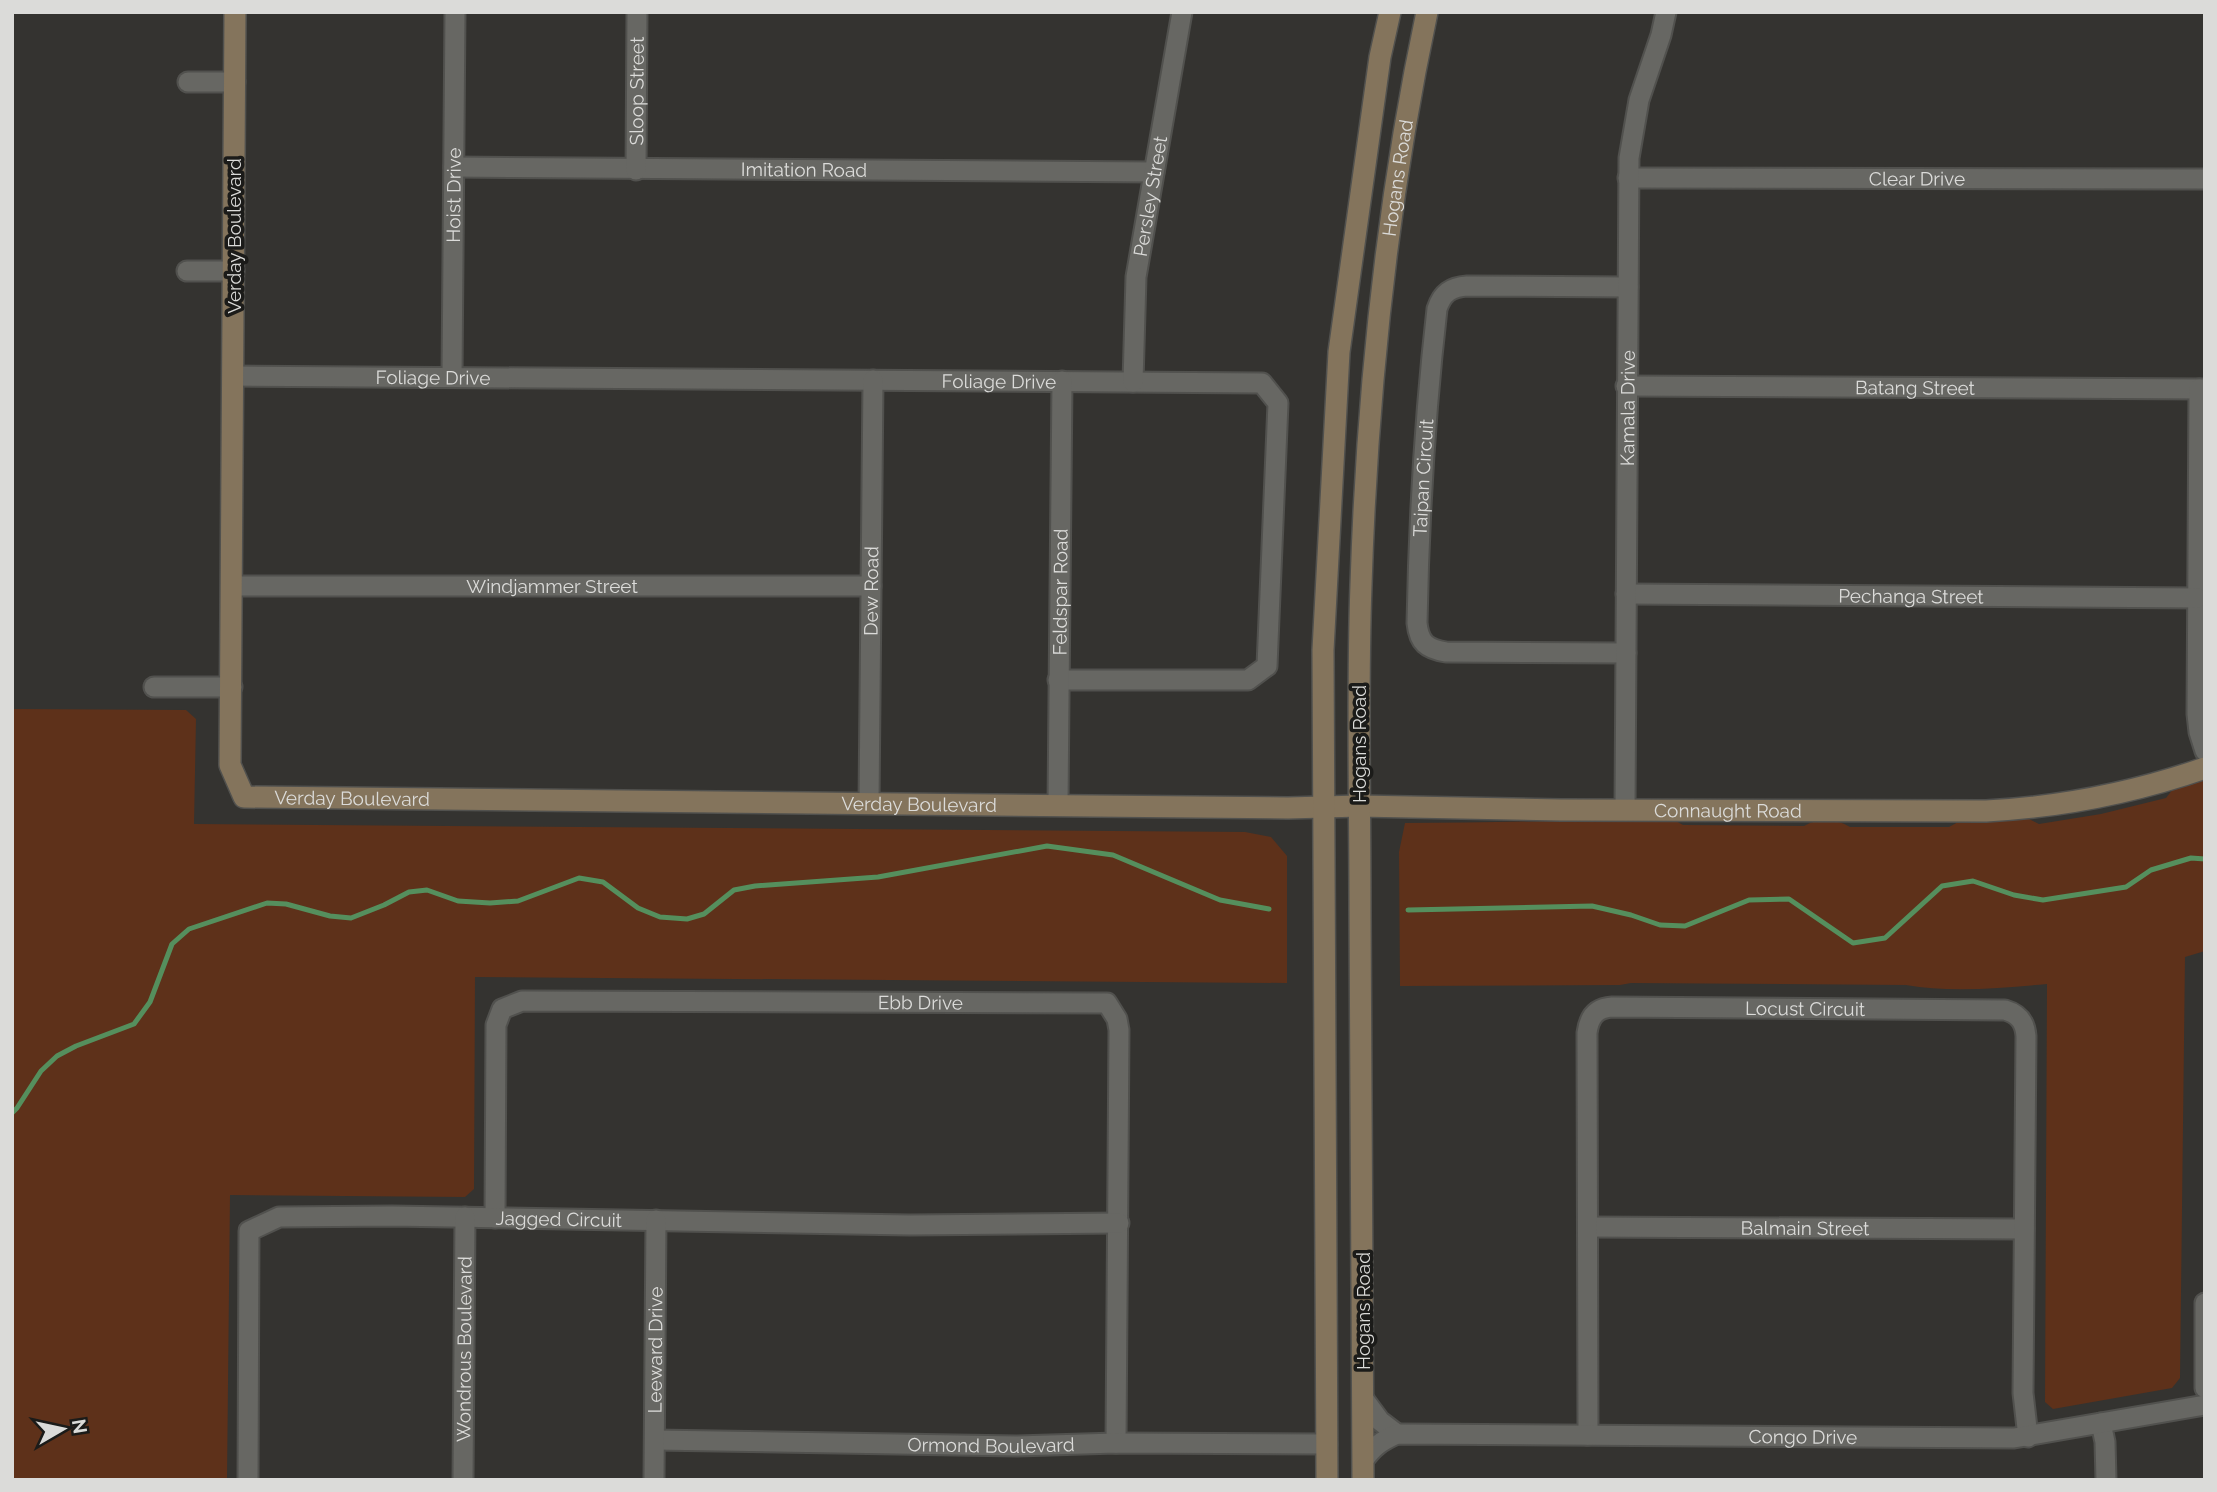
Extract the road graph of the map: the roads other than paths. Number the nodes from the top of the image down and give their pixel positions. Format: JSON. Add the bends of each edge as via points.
{"nodes":[{"id":1,"x":235,"y":12,"type":"edge"},
{"id":2,"x":456,"y":12,"type":"edge"},
{"id":3,"x":637,"y":12,"type":"edge"},
{"id":4,"x":1182,"y":12,"type":"edge"},
{"id":5,"x":1390,"y":12,"type":"edge"},
{"id":6,"x":1427,"y":12,"type":"edge"},
{"id":7,"x":1666,"y":12,"type":"edge"},
{"id":8,"x":188,"y":82,"type":"dead end"},
{"id":9,"x":235,"y":82,"type":"junction"},
{"id":10,"x":454,"y":167,"type":"junction"},
{"id":11,"x":636,"y":170,"type":"junction"},
{"id":12,"x":1154,"y":172,"type":"junction"},
{"id":13,"x":1628,"y":178,"type":"junction"},
{"id":14,"x":2205,"y":179,"type":"edge"},
{"id":15,"x":187,"y":271,"type":"dead end"},
{"id":16,"x":234,"y":271,"type":"junction"},
{"id":17,"x":1628,"y":287,"type":"junction"},
{"id":18,"x":233,"y":376,"type":"junction"},
{"id":19,"x":452,"y":377,"type":"junction"},
{"id":20,"x":873,"y":380,"type":"junction"},
{"id":21,"x":1062,"y":382,"type":"junction"},
{"id":22,"x":1133,"y":382,"type":"junction"},
{"id":23,"x":1626,"y":386,"type":"junction"},
{"id":24,"x":2202,"y":389,"type":"edge"},
{"id":25,"x":232,"y":586,"type":"junction"},
{"id":26,"x":871,"y":586,"type":"junction"},
{"id":27,"x":1626,"y":594,"type":"junction"},
{"id":28,"x":2198,"y":598,"type":"junction"},
{"id":29,"x":1626,"y":653,"type":"junction"},
{"id":30,"x":1058,"y":680,"type":"junction"},
{"id":31,"x":154,"y":687,"type":"dead end"},
{"id":32,"x":232,"y":687,"type":"junction"},
{"id":33,"x":2205,"y":751,"type":"edge"},
{"id":34,"x":2205,"y":768,"type":"edge"},
{"id":35,"x":869,"y":803,"type":"junction"},
{"id":36,"x":1058,"y":804,"type":"junction"},
{"id":37,"x":1247,"y":806,"type":"joint"},
{"id":38,"x":1359,"y":806,"type":"junction"},
{"id":39,"x":1324,"y":807,"type":"junction"},
{"id":40,"x":1625,"y":809,"type":"junction"},
{"id":41,"x":465,"y":1217,"type":"junction"},
{"id":42,"x":495,"y":1218,"type":"junction"},
{"id":43,"x":656,"y":1220,"type":"junction"},
{"id":44,"x":1119,"y":1223,"type":"junction"},
{"id":45,"x":1588,"y":1227,"type":"junction"},
{"id":46,"x":2024,"y":1229,"type":"junction"},
{"id":47,"x":2205,"y":1303,"type":"edge"},
{"id":48,"x":2205,"y":1388,"type":"edge"},
{"id":49,"x":1363,"y":1398,"type":"junction"},
{"id":50,"x":2205,"y":1405,"type":"edge"},
{"id":51,"x":2101,"y":1423,"type":"junction"},
{"id":52,"x":1397,"y":1434,"type":"junction"},
{"id":53,"x":1588,"y":1435,"type":"junction"},
{"id":54,"x":2028,"y":1437,"type":"junction"},
{"id":55,"x":655,"y":1440,"type":"junction"},
{"id":56,"x":1116,"y":1443,"type":"junction"},
{"id":57,"x":1326,"y":1444,"type":"junction"},
{"id":58,"x":1363,"y":1471,"type":"edge"},
{"id":59,"x":248,"y":1480,"type":"edge"},
{"id":60,"x":463,"y":1480,"type":"edge"},
{"id":61,"x":654,"y":1480,"type":"edge"},
{"id":62,"x":1326,"y":1480,"type":"edge"},
{"id":63,"x":2106,"y":1480,"type":"edge"}],
"edges":[{"from":1,"to":9,"type":"street","name":"Verday Boulevard"},
{"from":2,"to":10,"type":"street","name":"Hoist Drive"},
{"from":3,"to":11,"type":"street","name":"Sloop Street"},
{"from":4,"to":12,"type":"street","name":"Persley Street"},
{"from":5,"to":39,"type":"street","name":"Hogans Road","via":[[1339,352],[1323,650]]},
{"from":6,"to":38,"type":"street","name":"Hogans Road","via":[[1390,227],[1369,420],[1361,586]]},
{"from":7,"to":13,"type":"street","name":"Kamala Drive","via":[[1634,118]]},
{"from":8,"to":9,"type":"street"},
{"from":9,"to":16,"type":"street","name":"Verday Boulevard"},
{"from":10,"to":11,"type":"street","name":"Imitation Road"},
{"from":10,"to":19,"type":"street","name":"Hoist Drive"},
{"from":11,"to":12,"type":"street","name":"Imitation Road"},
{"from":12,"to":22,"type":"street","name":"Persley Street","via":[[1136,277]]},
{"from":13,"to":14,"type":"street","name":"Clear Drive"},
{"from":13,"to":17,"type":"street","name":"Kamala Drive"},
{"from":15,"to":16,"type":"street"},
{"from":16,"to":18,"type":"street","name":"Verday Boulevard"},
{"from":17,"to":23,"type":"street","name":"Kamala Drive"},
{"from":17,"to":29,"type":"street","name":"Taipan Circuit","via":[[1467,286],[1452,288],[1442,297],[1427,408],[1417,623],[1424,645],[1446,652]]},
{"from":18,"to":19,"type":"street","name":"Foliage Drive"},
{"from":18,"to":25,"type":"street","name":"Verday Boulevard"},
{"from":19,"to":20,"type":"street","name":"Foliage Drive"},
{"from":20,"to":21,"type":"street","name":"Foliage Drive"},
{"from":20,"to":26,"type":"street","name":"Dew Road"},
{"from":21,"to":22,"type":"street","name":"Foliage Drive"},
{"from":21,"to":30,"type":"street","name":"Feldspar Road"},
{"from":22,"to":30,"type":"street","name":"Foliage Drive","via":[[1262,383],[1278,403],[1266,666],[1248,680]]},
{"from":23,"to":24,"type":"street","name":"Batang Street"},
{"from":23,"to":27,"type":"street","name":"Kamala Drive"},
{"from":24,"to":28,"type":"street"},
{"from":25,"to":26,"type":"street","name":"Windjammer Street"},
{"from":25,"to":32,"type":"street","name":"Verday Boulevard"},
{"from":26,"to":35,"type":"street","name":"Dew Road"},
{"from":27,"to":28,"type":"street","name":"Pechanga Street"},
{"from":27,"to":29,"type":"street","name":"Kamala Drive"},
{"from":28,"to":33,"type":"street","via":[[2197,714]]},
{"from":29,"to":40,"type":"street","name":"Kamala Drive"},
{"from":30,"to":36,"type":"street","name":"Feldspar Road"},
{"from":31,"to":32,"type":"street"},
{"from":32,"to":35,"type":"street","name":"Verday Boulevard","via":[[230,765],[244,797]]},
{"from":34,"to":40,"type":"street","name":"Connaught Road","via":[[2110,796],[2017,810]]},
{"from":35,"to":36,"type":"street","name":"Verday Boulevard"},
{"from":36,"to":37,"type":"street","name":"Verday Boulevard"},
{"from":37,"to":39,"type":"street","name":"Connaught Road"},
{"from":38,"to":39,"type":"street","name":"Connaught Road"},
{"from":38,"to":40,"type":"street","name":"Connaught Road"},
{"from":38,"to":49,"type":"street","name":"Hogans Road"},
{"from":39,"to":57,"type":"street","name":"Hogans Road"},
{"from":41,"to":42,"type":"street","name":"Jagged Circuit"},
{"from":41,"to":59,"type":"street","name":"Jagged Circuit","via":[[279,1217],[249,1231]]},
{"from":41,"to":60,"type":"street","name":"Wondrous Boulevard"},
{"from":42,"to":43,"type":"street","name":"Jagged Circuit"},
{"from":42,"to":44,"type":"street","name":"Ebb Drive","via":[[496,1025],[502,1009],[522,1001],[1107,1003],[1119,1030]]},
{"from":43,"to":44,"type":"street","name":"Jagged Circuit"},
{"from":43,"to":55,"type":"street","name":"Leeward Drive"},
{"from":44,"to":56,"type":"street","name":"Ebb Drive"},
{"from":45,"to":46,"type":"street","name":"Balmain Street"},
{"from":45,"to":46,"type":"street","name":"Locust Circuit","via":[[1587,1033],[1595,1013],[1612,1007],[1867,1008],[2005,1010],[2019,1017],[2026,1037]]},
{"from":45,"to":53,"type":"street","name":"Locust Circuit"},
{"from":46,"to":54,"type":"street","name":"Locust Circuit","via":[[2023,1406]]},
{"from":47,"to":48,"type":"street"},
{"from":49,"to":52,"type":"street"},
{"from":49,"to":58,"type":"street","name":"Hogans Road"},
{"from":50,"to":51,"type":"street","name":"Congo Drive"},
{"from":51,"to":54,"type":"street","name":"Congo Drive"},
{"from":51,"to":63,"type":"street"},
{"from":52,"to":53,"type":"street","name":"Congo Drive"},
{"from":52,"to":58,"type":"street","via":[[1372,1448]]},
{"from":53,"to":54,"type":"street","name":"Congo Drive"},
{"from":55,"to":56,"type":"street","name":"Ormond Boulevard","via":[[1017,1446]]},
{"from":55,"to":61,"type":"street","name":"Leeward Drive"},
{"from":56,"to":57,"type":"street","name":"Ormond Boulevard"},
{"from":57,"to":62,"type":"street","name":"Hogans Road"}]}
